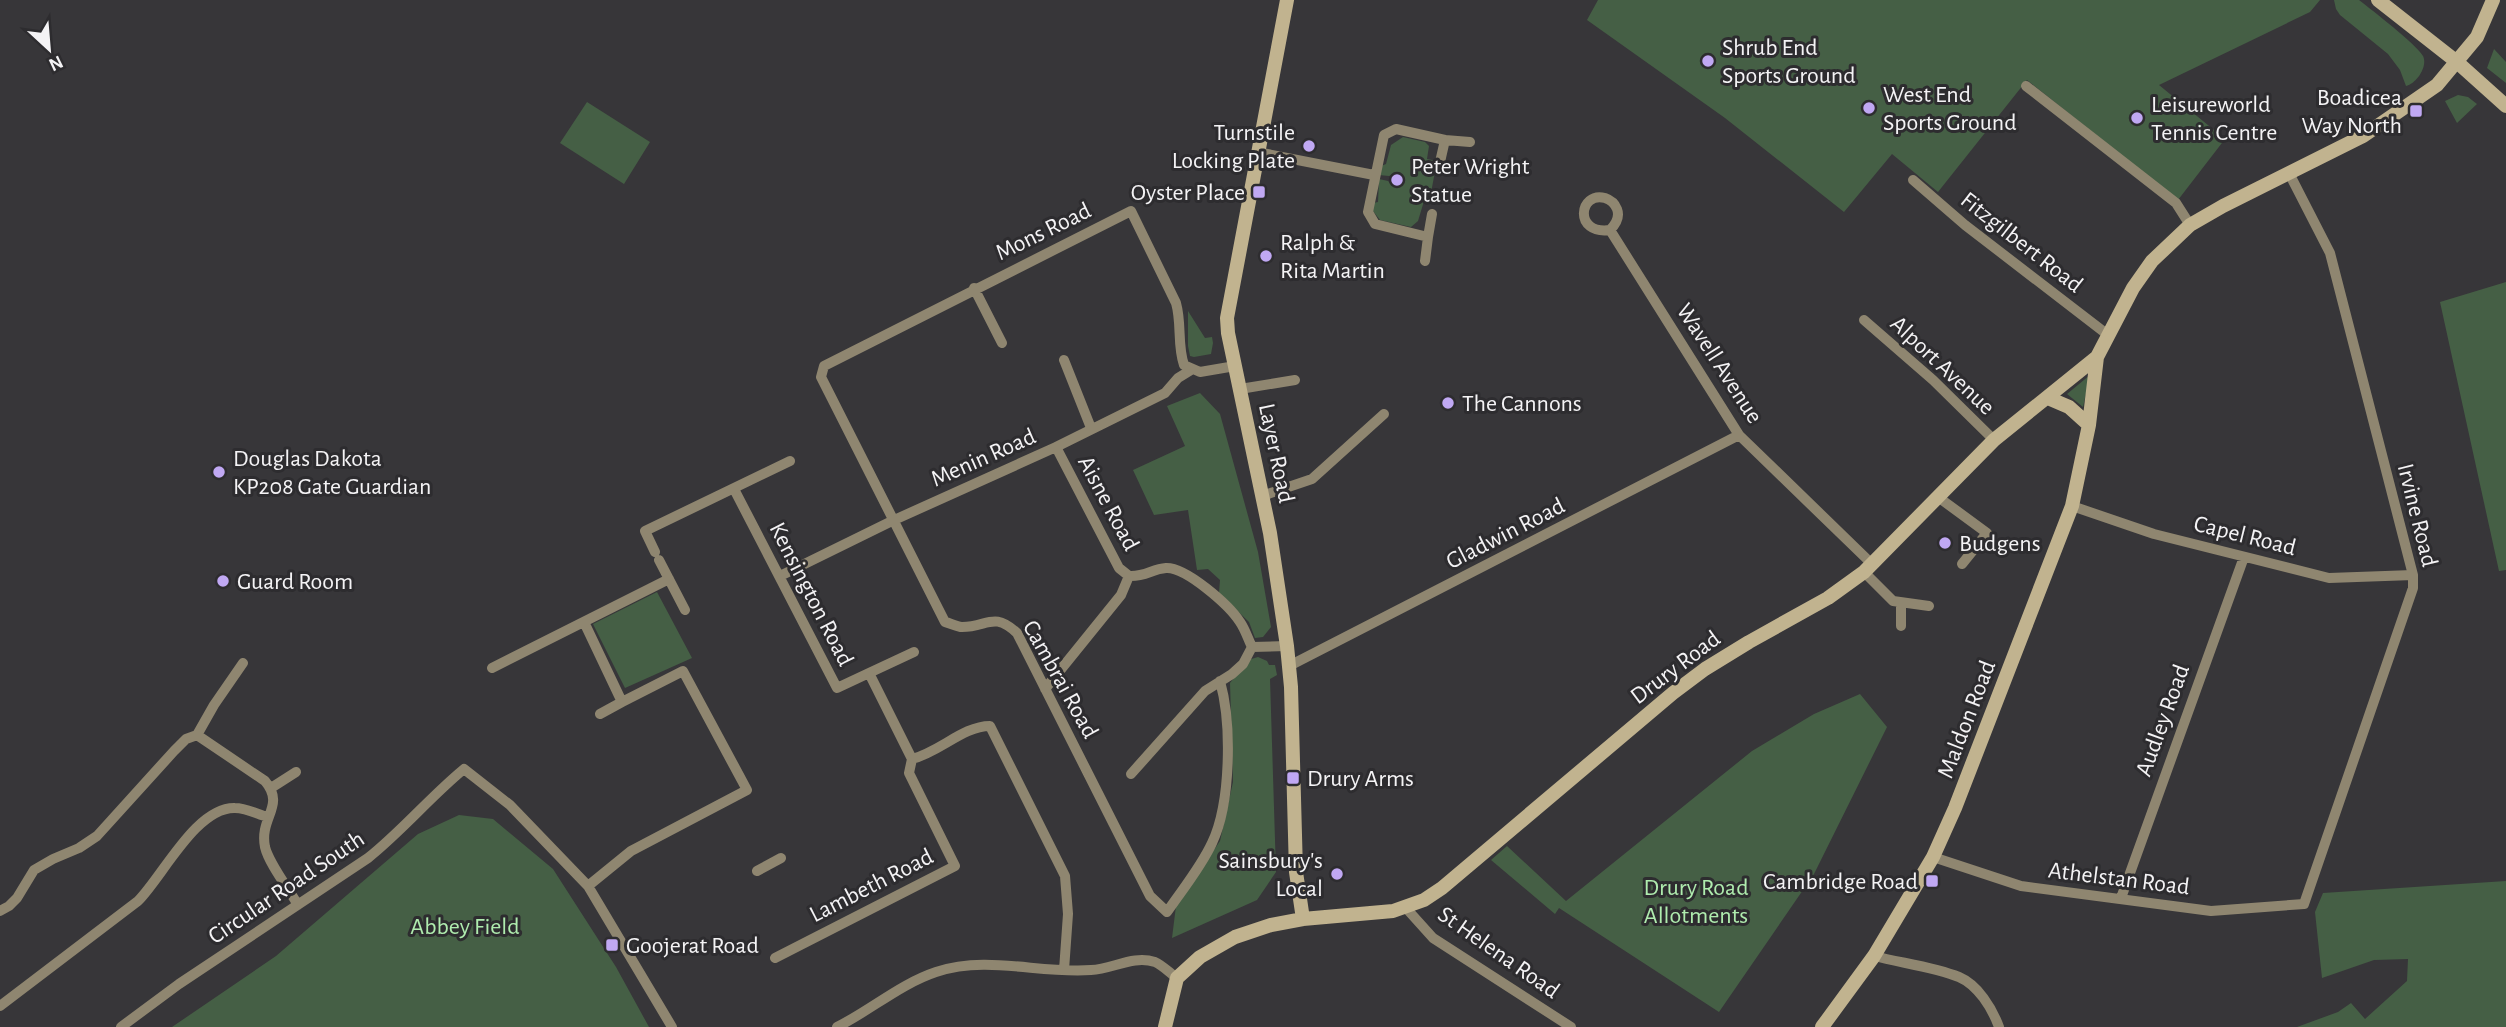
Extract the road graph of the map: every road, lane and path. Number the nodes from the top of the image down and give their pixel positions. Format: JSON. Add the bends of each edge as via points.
{"nodes":[{"id":1,"x":1287,"y":0,"type":"edge"},
{"id":2,"x":2378,"y":0,"type":"edge"},
{"id":3,"x":2493,"y":0,"type":"edge"},
{"id":4,"x":2457,"y":62,"type":"junction"},
{"id":5,"x":2026,"y":86,"type":"dead end"},
{"id":6,"x":2506,"y":106,"type":"edge"},
{"id":7,"x":1445,"y":139,"type":"junction"},
{"id":8,"x":1470,"y":142,"type":"dead end"},
{"id":9,"x":1257,"y":152,"type":"junction"},
{"id":10,"x":1440,"y":162,"type":"dead end"},
{"id":11,"x":1374,"y":175,"type":"junction"},
{"id":12,"x":2290,"y":175,"type":"junction"},
{"id":13,"x":1913,"y":180,"type":"dead end"},
{"id":14,"x":1432,"y":214,"type":"dead end"},
{"id":15,"x":2190,"y":225,"type":"junction"},
{"id":16,"x":1610,"y":230,"type":"dead end"},
{"id":17,"x":1429,"y":237,"type":"junction"},
{"id":18,"x":1425,"y":261,"type":"dead end"},
{"id":19,"x":974,"y":288,"type":"junction"},
{"id":20,"x":1864,"y":320,"type":"dead end"},
{"id":21,"x":2108,"y":335,"type":"junction"},
{"id":22,"x":1002,"y":343,"type":"dead end"},
{"id":23,"x":2097,"y":357,"type":"junction"},
{"id":24,"x":1064,"y":360,"type":"dead end"},
{"id":25,"x":824,"y":366,"type":"joint"},
{"id":26,"x":1235,"y":366,"type":"junction"},
{"id":27,"x":1191,"y":370,"type":"junction"},
{"id":28,"x":1295,"y":380,"type":"dead end"},
{"id":29,"x":1240,"y":389,"type":"junction"},
{"id":30,"x":2048,"y":398,"type":"junction"},
{"id":31,"x":1384,"y":414,"type":"dead end"},
{"id":32,"x":2089,"y":425,"type":"junction"},
{"id":33,"x":1091,"y":428,"type":"junction"},
{"id":34,"x":1739,"y":435,"type":"junction"},
{"id":35,"x":1994,"y":440,"type":"junction"},
{"id":36,"x":1056,"y":447,"type":"junction"},
{"id":37,"x":790,"y":461,"type":"dead end"},
{"id":38,"x":734,"y":489,"type":"junction"},
{"id":39,"x":1262,"y":496,"type":"junction"},
{"id":40,"x":1938,"y":497,"type":"junction"},
{"id":41,"x":2072,"y":506,"type":"junction"},
{"id":42,"x":892,"y":521,"type":"junction"},
{"id":43,"x":2244,"y":557,"type":"junction"},
{"id":44,"x":1962,"y":564,"type":"dead end"},
{"id":45,"x":1868,"y":568,"type":"junction"},
{"id":46,"x":2413,"y":575,"type":"junction"},
{"id":47,"x":780,"y":576,"type":"junction"},
{"id":48,"x":1129,"y":576,"type":"junction"},
{"id":49,"x":669,"y":579,"type":"junction"},
{"id":50,"x":1902,"y":603,"type":"junction"},
{"id":51,"x":1929,"y":606,"type":"dead end"},
{"id":52,"x":685,"y":610,"type":"dead end"},
{"id":53,"x":584,"y":622,"type":"junction"},
{"id":54,"x":1902,"y":626,"type":"dead end"},
{"id":55,"x":1286,"y":646,"type":"junction"},
{"id":56,"x":1252,"y":647,"type":"junction"},
{"id":57,"x":914,"y":652,"type":"dead end"},
{"id":58,"x":243,"y":663,"type":"dead end"},
{"id":59,"x":1289,"y":666,"type":"junction"},
{"id":60,"x":492,"y":668,"type":"dead end"},
{"id":61,"x":869,"y":673,"type":"junction"},
{"id":62,"x":1220,"y":681,"type":"junction"},
{"id":63,"x":1045,"y":689,"type":"junction"},
{"id":64,"x":622,"y":702,"type":"junction"},
{"id":65,"x":600,"y":714,"type":"dead end"},
{"id":66,"x":197,"y":735,"type":"junction"},
{"id":67,"x":912,"y":759,"type":"junction"},
{"id":68,"x":296,"y":772,"type":"dead end"},
{"id":69,"x":1131,"y":774,"type":"dead end"},
{"id":70,"x":271,"y":788,"type":"junction"},
{"id":71,"x":267,"y":817,"type":"junction"},
{"id":72,"x":1933,"y":856,"type":"junction"},
{"id":73,"x":781,"y":859,"type":"dead end"},
{"id":74,"x":757,"y":871,"type":"dead end"},
{"id":75,"x":588,"y":886,"type":"junction"},
{"id":76,"x":2121,"y":898,"type":"junction"},
{"id":77,"x":2304,"y":904,"type":"joint"},
{"id":78,"x":298,"y":905,"type":"junction"},
{"id":79,"x":1406,"y":908,"type":"junction"},
{"id":80,"x":0,"y":911,"type":"edge"},
{"id":81,"x":1303,"y":919,"type":"junction"},
{"id":82,"x":1874,"y":956,"type":"junction"},
{"id":83,"x":775,"y":958,"type":"dead end"},
{"id":84,"x":1064,"y":970,"type":"junction"},
{"id":85,"x":1177,"y":978,"type":"junction"},
{"id":86,"x":0,"y":1006,"type":"edge"},
{"id":87,"x":121,"y":1027,"type":"edge"},
{"id":88,"x":672,"y":1027,"type":"edge"},
{"id":89,"x":838,"y":1027,"type":"edge"},
{"id":90,"x":1164,"y":1027,"type":"edge"},
{"id":91,"x":1571,"y":1027,"type":"edge"},
{"id":92,"x":1822,"y":1027,"type":"edge"},
{"id":93,"x":1999,"y":1027,"type":"edge"}],
"edges":[{"from":1,"to":9,"type":"main road","name":"Layer Road"},
{"from":2,"to":4,"type":"main road"},
{"from":3,"to":4,"type":"main road","via":[[2477,37]]},
{"from":4,"to":6,"type":"main road"},
{"from":4,"to":12,"type":"main road","via":[[2437,85],[2389,119]]},
{"from":5,"to":15,"type":"street","via":[[2176,203]]},
{"from":7,"to":8,"type":"street"},
{"from":7,"to":10,"type":"street"},
{"from":7,"to":11,"type":"street","via":[[1396,129],[1384,135]]},
{"from":9,"to":11,"type":"street"},
{"from":9,"to":26,"type":"main road","name":"Layer Road","via":[[1227,318]]},
{"from":11,"to":17,"type":"street","via":[[1367,212],[1375,224]]},
{"from":12,"to":15,"type":"main road"},
{"from":12,"to":46,"type":"street","name":"Irvine Road","via":[[2330,253]]},
{"from":13,"to":21,"type":"street","name":"Fitzgilbert Road"},
{"from":14,"to":17,"type":"street"},
{"from":15,"to":21,"type":"main road","via":[[2152,261]]},
{"from":16,"to":34,"type":"street","name":"Wavell Avenue"},
{"from":17,"to":18,"type":"street"},
{"from":19,"to":22,"type":"street","name":"Mons Road"},
{"from":19,"to":25,"type":"street","name":"Mons Road"},
{"from":19,"to":27,"type":"street","name":"Mons Road","via":[[1131,211],[1177,303],[1181,355]]},
{"from":20,"to":35,"type":"street","name":"Alport Avenue"},
{"from":21,"to":23,"type":"main road"},
{"from":23,"to":30,"type":"main road","name":"Drury Road"},
{"from":23,"to":32,"type":"main road","name":"Maldon Road"},
{"from":24,"to":33,"type":"street"},
{"from":25,"to":42,"type":"street","name":"Cambrai Road","via":[[821,377]]},
{"from":26,"to":27,"type":"street"},
{"from":26,"to":29,"type":"main road","name":"Layer Road"},
{"from":27,"to":33,"type":"street","name":"Menin Road","via":[[1165,393]]},
{"from":28,"to":29,"type":"street"},
{"from":29,"to":39,"type":"main road","name":"Layer Road"},
{"from":30,"to":32,"type":"main road","via":[[2069,407]]},
{"from":30,"to":35,"type":"main road","name":"Drury Road"},
{"from":31,"to":39,"type":"street","via":[[1312,480]]},
{"from":32,"to":41,"type":"main road","name":"Maldon Road"},
{"from":33,"to":36,"type":"street","name":"Menin Road"},
{"from":34,"to":45,"type":"street","name":"Wavell Avenue"},
{"from":34,"to":59,"type":"street","name":"Gladwin Road"},
{"from":35,"to":40,"type":"main road","name":"Drury Road"},
{"from":36,"to":42,"type":"street","name":"Menin Road"},
{"from":36,"to":48,"type":"street","name":"Aisne Road","via":[[1119,568]]},
{"from":37,"to":38,"type":"street"},
{"from":38,"to":47,"type":"street","name":"Kensington Road"},
{"from":38,"to":49,"type":"street","via":[[645,531]]},
{"from":39,"to":55,"type":"main road","name":"Layer Road"},
{"from":40,"to":44,"type":"street","via":[[1987,533]]},
{"from":40,"to":45,"type":"main road","name":"Drury Road"},
{"from":41,"to":43,"type":"street","name":"Capel Road","via":[[2154,534]]},
{"from":41,"to":72,"type":"main road","name":"Maldon Road","via":[[1975,760]]},
{"from":42,"to":47,"type":"street","name":"Menin Road"},
{"from":42,"to":63,"type":"street","name":"Cambrai Road","via":[[945,622],[962,627],[991,620],[1005,622],[1017,633]]},
{"from":43,"to":46,"type":"street","name":"Capel Road","via":[[2329,578]]},
{"from":43,"to":76,"type":"street","name":"Audley Road"},
{"from":45,"to":50,"type":"street","name":"Wavell Avenue","via":[[1893,601]]},
{"from":45,"to":79,"type":"main road","name":"Drury Road","via":[[1828,598],[1706,668],[1442,888]]},
{"from":46,"to":77,"type":"street","name":"Irvine Road","via":[[2413,588]]},
{"from":47,"to":61,"type":"street","name":"Kensington Road","via":[[837,688]]},
{"from":48,"to":56,"type":"street","name":"Aisne Road","via":[[1164,568],[1187,573],[1240,622]]},
{"from":48,"to":63,"type":"street","name":"Aisne Road","via":[[1121,595]]},
{"from":49,"to":52,"type":"street"},
{"from":49,"to":53,"type":"street"},
{"from":50,"to":51,"type":"street"},
{"from":50,"to":54,"type":"street"},
{"from":53,"to":60,"type":"street"},
{"from":53,"to":64,"type":"street"},
{"from":55,"to":56,"type":"street"},
{"from":55,"to":59,"type":"main road","name":"Layer Road"},
{"from":56,"to":62,"type":"street","via":[[1243,664]]},
{"from":57,"to":61,"type":"street","name":"Kensington Road"},
{"from":58,"to":66,"type":"street","via":[[210,704]]},
{"from":59,"to":81,"type":"main road","name":"Layer Road","via":[[1296,872]]},
{"from":61,"to":67,"type":"street","name":"Kensington Road"},
{"from":62,"to":63,"type":"street","name":"Cambrai Road","via":[[1226,715],[1226,778],[1220,819],[1211,845],[1167,912],[1150,896]]},
{"from":62,"to":69,"type":"street","via":[[1205,691]]},
{"from":64,"to":65,"type":"street"},
{"from":64,"to":75,"type":"street","via":[[684,671],[747,790],[631,851]]},
{"from":66,"to":70,"type":"street"},
{"from":66,"to":80,"type":"street","via":[[174,751],[97,835],[34,870],[17,898]]},
{"from":67,"to":83,"type":"street","name":"Lambeth Road","via":[[909,773],[955,866]]},
{"from":67,"to":84,"type":"street","via":[[928,755],[978,726],[990,726],[1065,876]]},
{"from":68,"to":70,"type":"street"},
{"from":70,"to":71,"type":"street","via":[[275,798]]},
{"from":71,"to":78,"type":"street","via":[[266,852]]},
{"from":71,"to":86,"type":"street","via":[[241,808],[219,811],[195,829],[138,901]]},
{"from":72,"to":76,"type":"street","name":"Athelstan Road","via":[[2021,886]]},
{"from":72,"to":82,"type":"main road","name":"Maldon Road"},
{"from":73,"to":74,"type":"street"},
{"from":75,"to":78,"type":"street","name":"Circular Road South","via":[[510,805],[464,769],[397,835]]},
{"from":75,"to":88,"type":"street"},
{"from":76,"to":77,"type":"street","name":"Athelstan Road","via":[[2211,911]]},
{"from":78,"to":87,"type":"street","name":"Circular Road South"},
{"from":79,"to":81,"type":"main road","name":"Drury Road"},
{"from":79,"to":91,"type":"street","name":"St Helena Road","via":[[1433,938]]},
{"from":81,"to":85,"type":"main road","name":"Drury Road","via":[[1235,937],[1200,957]]},
{"from":82,"to":92,"type":"main road","name":"Maldon Road"},
{"from":82,"to":93,"type":"street","via":[[1960,978],[1982,996]]},
{"from":84,"to":85,"type":"street","via":[[1093,971],[1133,960],[1155,962]]},
{"from":84,"to":89,"type":"street","via":[[986,964],[935,972]]},
{"from":85,"to":90,"type":"main road"}]}
